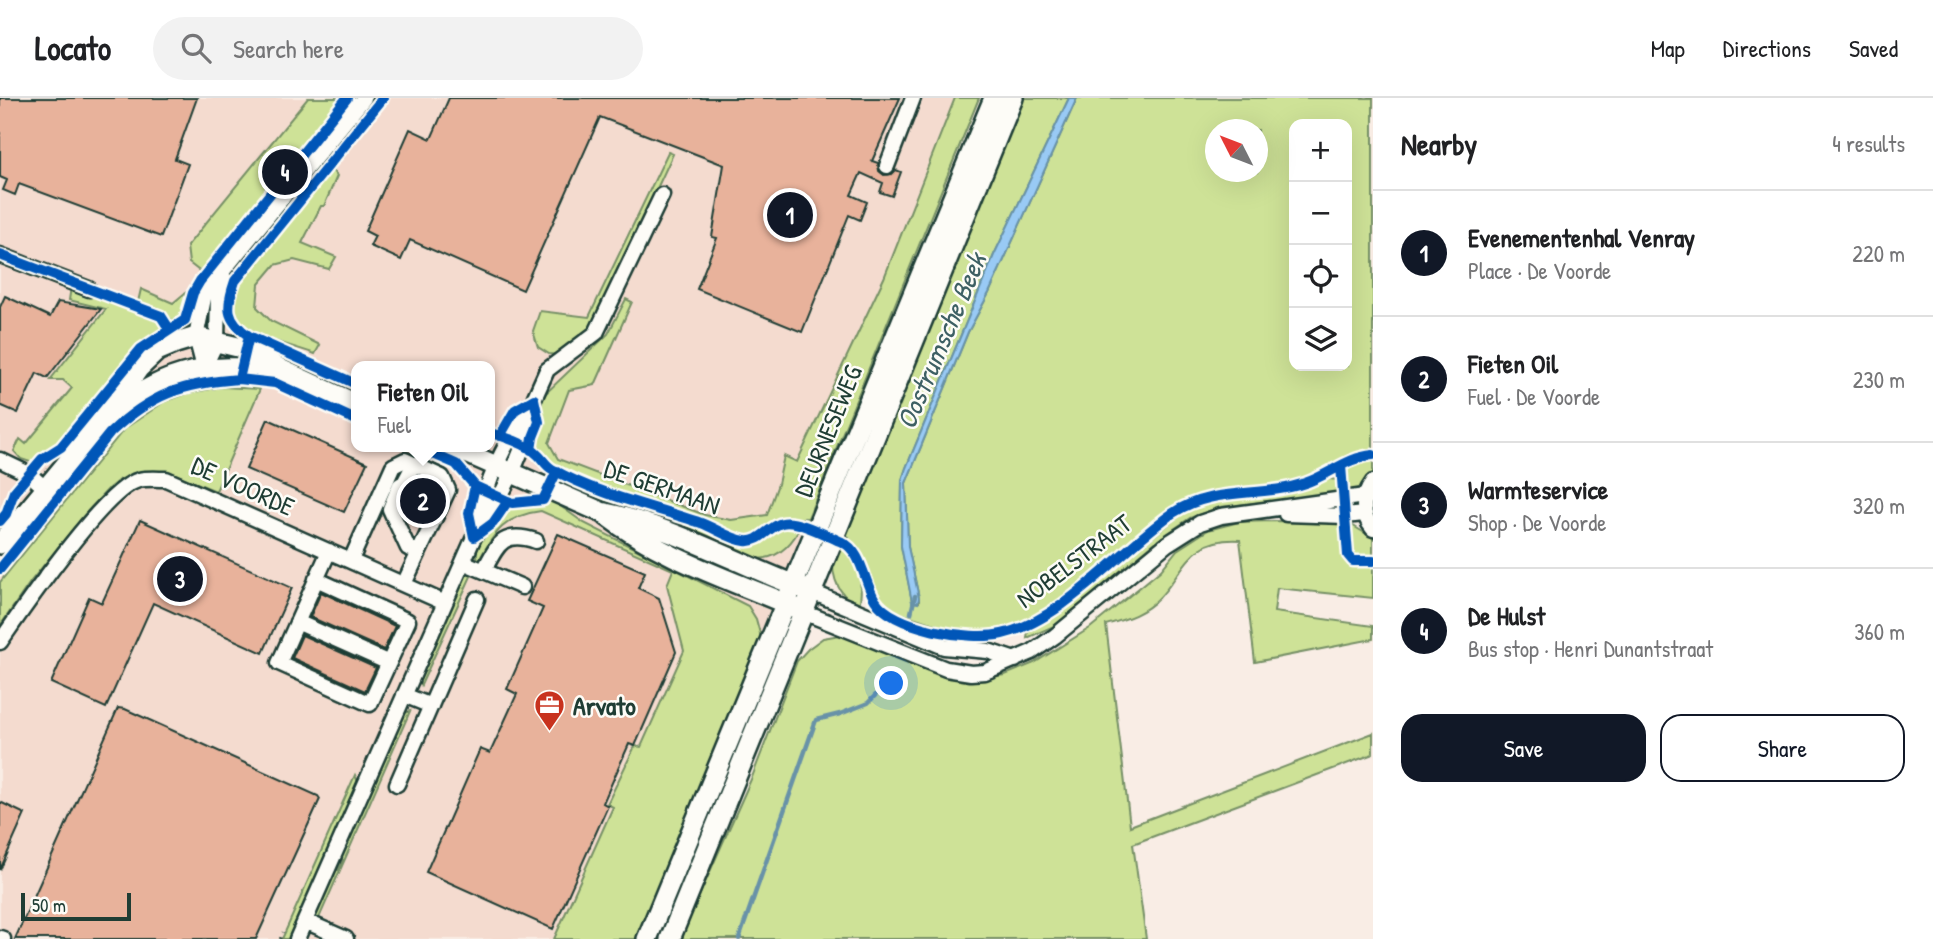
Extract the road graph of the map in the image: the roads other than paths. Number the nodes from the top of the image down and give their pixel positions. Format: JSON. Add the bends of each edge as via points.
{"nodes":[{"id":1,"x":363,"y":98,"type":"edge"},
{"id":2,"x":913,"y":98,"type":"edge"},
{"id":3,"x":994,"y":98,"type":"edge"},
{"id":4,"x":1013,"y":98,"type":"edge"},
{"id":5,"x":887,"y":166,"type":"dead end"},
{"id":6,"x":662,"y":195,"type":"dead end"},
{"id":7,"x":0,"y":255,"type":"edge"},
{"id":8,"x":223,"y":273,"type":"junction"},
{"id":9,"x":89,"y":289,"type":"dead end"},
{"id":10,"x":196,"y":337,"type":"junction"},
{"id":11,"x":217,"y":341,"type":"junction"},
{"id":12,"x":204,"y":368,"type":"junction"},
{"id":13,"x":282,"y":370,"type":"junction"},
{"id":14,"x":351,"y":402,"type":"edge"},
{"id":15,"x":100,"y":423,"type":"junction"},
{"id":16,"x":464,"y":452,"type":"edge"},
{"id":17,"x":0,"y":460,"type":"edge"},
{"id":18,"x":414,"y":464,"type":"junction"},
{"id":19,"x":503,"y":469,"type":"junction"},
{"id":20,"x":1373,"y":482,"type":"edge"},
{"id":21,"x":45,"y":488,"type":"junction"},
{"id":22,"x":1365,"y":496,"type":"junction"},
{"id":23,"x":601,"y":512,"type":"junction"},
{"id":24,"x":1261,"y":512,"type":"junction"},
{"id":25,"x":1364,"y":514,"type":"junction"},
{"id":26,"x":1373,"y":529,"type":"edge"},
{"id":27,"x":536,"y":541,"type":"dead end"},
{"id":28,"x":0,"y":544,"type":"edge"},
{"id":29,"x":329,"y":551,"type":"junction"},
{"id":30,"x":419,"y":552,"type":"junction"},
{"id":31,"x":351,"y":561,"type":"junction"},
{"id":32,"x":463,"y":562,"type":"junction"},
{"id":33,"x":484,"y":570,"type":"junction"},
{"id":34,"x":316,"y":579,"type":"junction"},
{"id":35,"x":404,"y":584,"type":"junction"},
{"id":36,"x":792,"y":585,"type":"junction"},
{"id":37,"x":522,"y":587,"type":"dead end"},
{"id":38,"x":812,"y":592,"type":"junction"},
{"id":39,"x":477,"y":600,"type":"dead end"},
{"id":40,"x":445,"y":603,"type":"junction"},
{"id":41,"x":785,"y":603,"type":"junction"},
{"id":42,"x":803,"y":612,"type":"junction"},
{"id":43,"x":297,"y":622,"type":"junction"},
{"id":44,"x":0,"y":642,"type":"edge"},
{"id":45,"x":1015,"y":660,"type":"junction"},
{"id":46,"x":389,"y":663,"type":"junction"},
{"id":47,"x":404,"y":695,"type":"junction"},
{"id":48,"x":431,"y":706,"type":"junction"},
{"id":49,"x":397,"y":784,"type":"dead end"},
{"id":50,"x":305,"y":921,"type":"junction"},
{"id":51,"x":339,"y":938,"type":"edge"},
{"id":52,"x":297,"y":939,"type":"edge"},
{"id":53,"x":647,"y":939,"type":"edge"},
{"id":54,"x":670,"y":939,"type":"edge"}],
"edges":[{"from":1,"to":8,"type":"street"},
{"from":2,"to":5,"type":"street"},
{"from":3,"to":36,"type":"main road","name":"DEURNESEWEG"},
{"from":4,"to":38,"type":"main road","name":"DEURNESEWEG"},
{"from":6,"to":19,"type":"street","via":[[596,333],[547,370],[507,439]]},
{"from":7,"to":9,"type":"street"},
{"from":8,"to":10,"type":"street","via":[[205,293]]},
{"from":8,"to":11,"type":"street"},
{"from":10,"to":11,"type":"main road"},
{"from":10,"to":12,"type":"street"},
{"from":10,"to":15,"type":"main road","via":[[157,351],[139,368]]},
{"from":11,"to":12,"type":"street"},
{"from":11,"to":13,"type":"main road","via":[[246,349]]},
{"from":12,"to":13,"type":"main road"},
{"from":12,"to":15,"type":"main road","via":[[150,387]]},
{"from":13,"to":14,"type":"main road"},
{"from":15,"to":21,"type":"main road"},
{"from":16,"to":19,"type":"main road","name":"DE GERMAAN"},
{"from":17,"to":21,"type":"street"},
{"from":18,"to":30,"type":"street","via":[[390,509],[408,548]]},
{"from":18,"to":30,"type":"street","via":[[442,477],[448,489]]},
{"from":18,"to":31,"type":"street","via":[[405,460],[393,466]]},
{"from":19,"to":23,"type":"main road","name":"DE GERMAAN"},
{"from":19,"to":32,"type":"street","via":[[485,491]]},
{"from":20,"to":22,"type":"street"},
{"from":21,"to":28,"type":"main road"},
{"from":22,"to":24,"type":"street","name":"NOBELSTRAAT"},
{"from":22,"to":25,"type":"street"},
{"from":23,"to":36,"type":"main road","name":"DE GERMAAN","via":[[655,526]]},
{"from":23,"to":41,"type":"main road","name":"DE GERMAAN","via":[[645,542]]},
{"from":24,"to":25,"type":"street","name":"NOBELSTRAAT"},
{"from":24,"to":45,"type":"street","name":"NOBELSTRAAT","via":[[1221,516],[1190,528],[1055,636]]},
{"from":25,"to":26,"type":"street"},
{"from":27,"to":33,"type":"street","via":[[510,537],[502,541]]},
{"from":29,"to":31,"type":"street","name":"DE VOORDE"},
{"from":29,"to":34,"type":"street"},
{"from":29,"to":44,"type":"street","name":"DE VOORDE","via":[[166,479],[138,480],[116,493],[48,574]]},
{"from":30,"to":35,"type":"street"},
{"from":31,"to":35,"type":"street","name":"DE VOORDE"},
{"from":32,"to":33,"type":"street"},
{"from":32,"to":40,"type":"street"},
{"from":33,"to":37,"type":"street"},
{"from":34,"to":43,"type":"street"},
{"from":34,"to":46,"type":"street","via":[[408,621]]},
{"from":35,"to":40,"type":"street","name":"DE VOORDE"},
{"from":36,"to":38,"type":"main road","name":"DE GERMAAN"},
{"from":36,"to":41,"type":"main road","name":"DEURNESEWEG"},
{"from":38,"to":42,"type":"main road","name":"DEURNESEWEG"},
{"from":38,"to":45,"type":"street","via":[[944,647],[988,651]]},
{"from":39,"to":48,"type":"street"},
{"from":40,"to":47,"type":"street"},
{"from":41,"to":42,"type":"main road","name":"DE GERMAAN"},
{"from":41,"to":53,"type":"main road","name":"DEURNESEWEG"},
{"from":42,"to":45,"type":"street","name":"NOBELSTRAAT","via":[[963,673],[985,672]]},
{"from":42,"to":54,"type":"main road","name":"DEURNESEWEG"},
{"from":43,"to":46,"type":"street"},
{"from":43,"to":46,"type":"street","via":[[279,663],[347,694],[370,704]]},
{"from":47,"to":48,"type":"street"},
{"from":47,"to":50,"type":"street"},
{"from":48,"to":49,"type":"street"},
{"from":50,"to":51,"type":"street"},
{"from":50,"to":52,"type":"street"}]}
